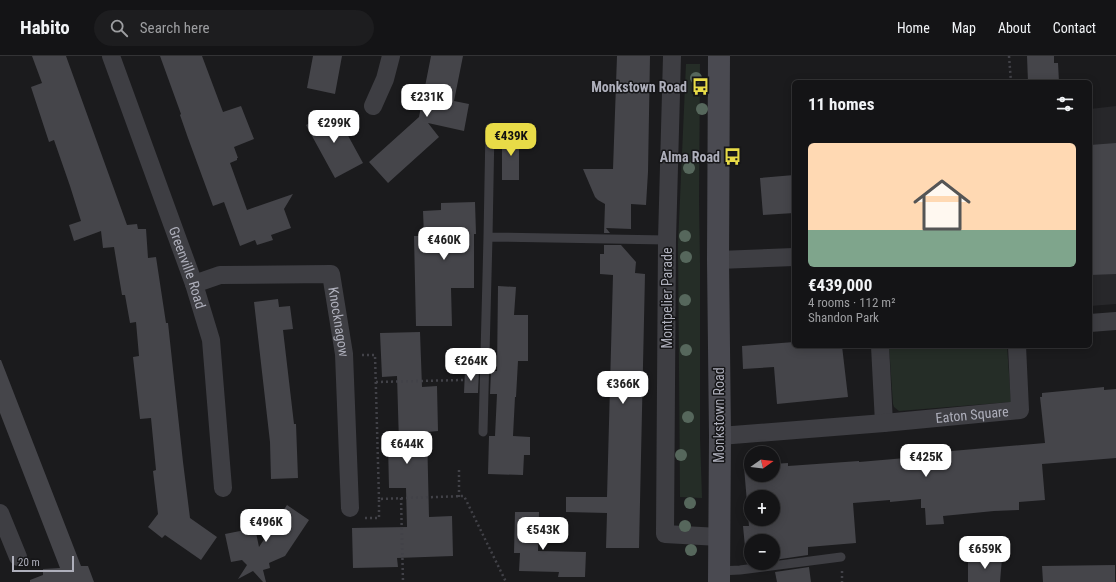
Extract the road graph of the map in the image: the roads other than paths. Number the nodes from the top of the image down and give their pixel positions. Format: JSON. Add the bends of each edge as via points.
{"nodes":[{"id":1,"x":111,"y":56,"type":"edge"},
{"id":2,"x":391,"y":56,"type":"edge"},
{"id":3,"x":672,"y":56,"type":"edge"},
{"id":4,"x":719,"y":56,"type":"edge"},
{"id":5,"x":373,"y":106,"type":"dead end"},
{"id":6,"x":490,"y":128,"type":"dead end"},
{"id":7,"x":488,"y":237,"type":"junction"},
{"id":8,"x":667,"y":240,"type":"junction"},
{"id":9,"x":792,"y":257,"type":"edge"},
{"id":10,"x":718,"y":260,"type":"junction"},
{"id":11,"x":194,"y":284,"type":"junction"},
{"id":12,"x":1116,"y":321,"type":"edge"},
{"id":13,"x":1092,"y":323,"type":"edge"},
{"id":14,"x":880,"y":348,"type":"edge"},
{"id":15,"x":1017,"y":348,"type":"edge"},
{"id":16,"x":884,"y":423,"type":"junction"},
{"id":17,"x":483,"y":432,"type":"dead end"},
{"id":18,"x":720,"y":436,"type":"junction"},
{"id":19,"x":223,"y":488,"type":"dead end"},
{"id":20,"x":0,"y":513,"type":"edge"},
{"id":21,"x":354,"y":514,"type":"road end"},
{"id":22,"x":719,"y":537,"type":"junction"},
{"id":23,"x":18,"y":557,"type":"dead end"},
{"id":24,"x":841,"y":557,"type":"dead end"},
{"id":25,"x":719,"y":576,"type":"edge"}],
"edges":[{"from":1,"to":11,"type":"street","name":"Greenville Road"},
{"from":2,"to":5,"type":"street","via":[[386,79]]},
{"from":3,"to":8,"type":"street","name":"Montpelier Parade"},
{"from":4,"to":10,"type":"main road","name":"Monkstown Road"},
{"from":6,"to":7,"type":"lane"},
{"from":7,"to":8,"type":"lane"},
{"from":7,"to":17,"type":"lane"},
{"from":8,"to":22,"type":"street","name":"Montpelier Parade","via":[[665,534]]},
{"from":9,"to":10,"type":"street"},
{"from":10,"to":18,"type":"main road","name":"Monkstown Road"},
{"from":11,"to":19,"type":"street","name":"Greenville Road","via":[[211,340]]},
{"from":11,"to":21,"type":"street","name":"Knocknagow","via":[[220,275],[331,274],[344,354]]},
{"from":12,"to":13,"type":"street"},
{"from":14,"to":16,"type":"street"},
{"from":15,"to":16,"type":"street","name":"Eaton Square","via":[[1020,410]]},
{"from":16,"to":18,"type":"street","name":"Eaton Square"},
{"from":18,"to":22,"type":"main road","name":"Monkstown Road"},
{"from":20,"to":23,"type":"street"},
{"from":22,"to":25,"type":"main road","name":"Monkstown Road"},
{"from":24,"to":25,"type":"lane","via":[[740,570]]}]}
